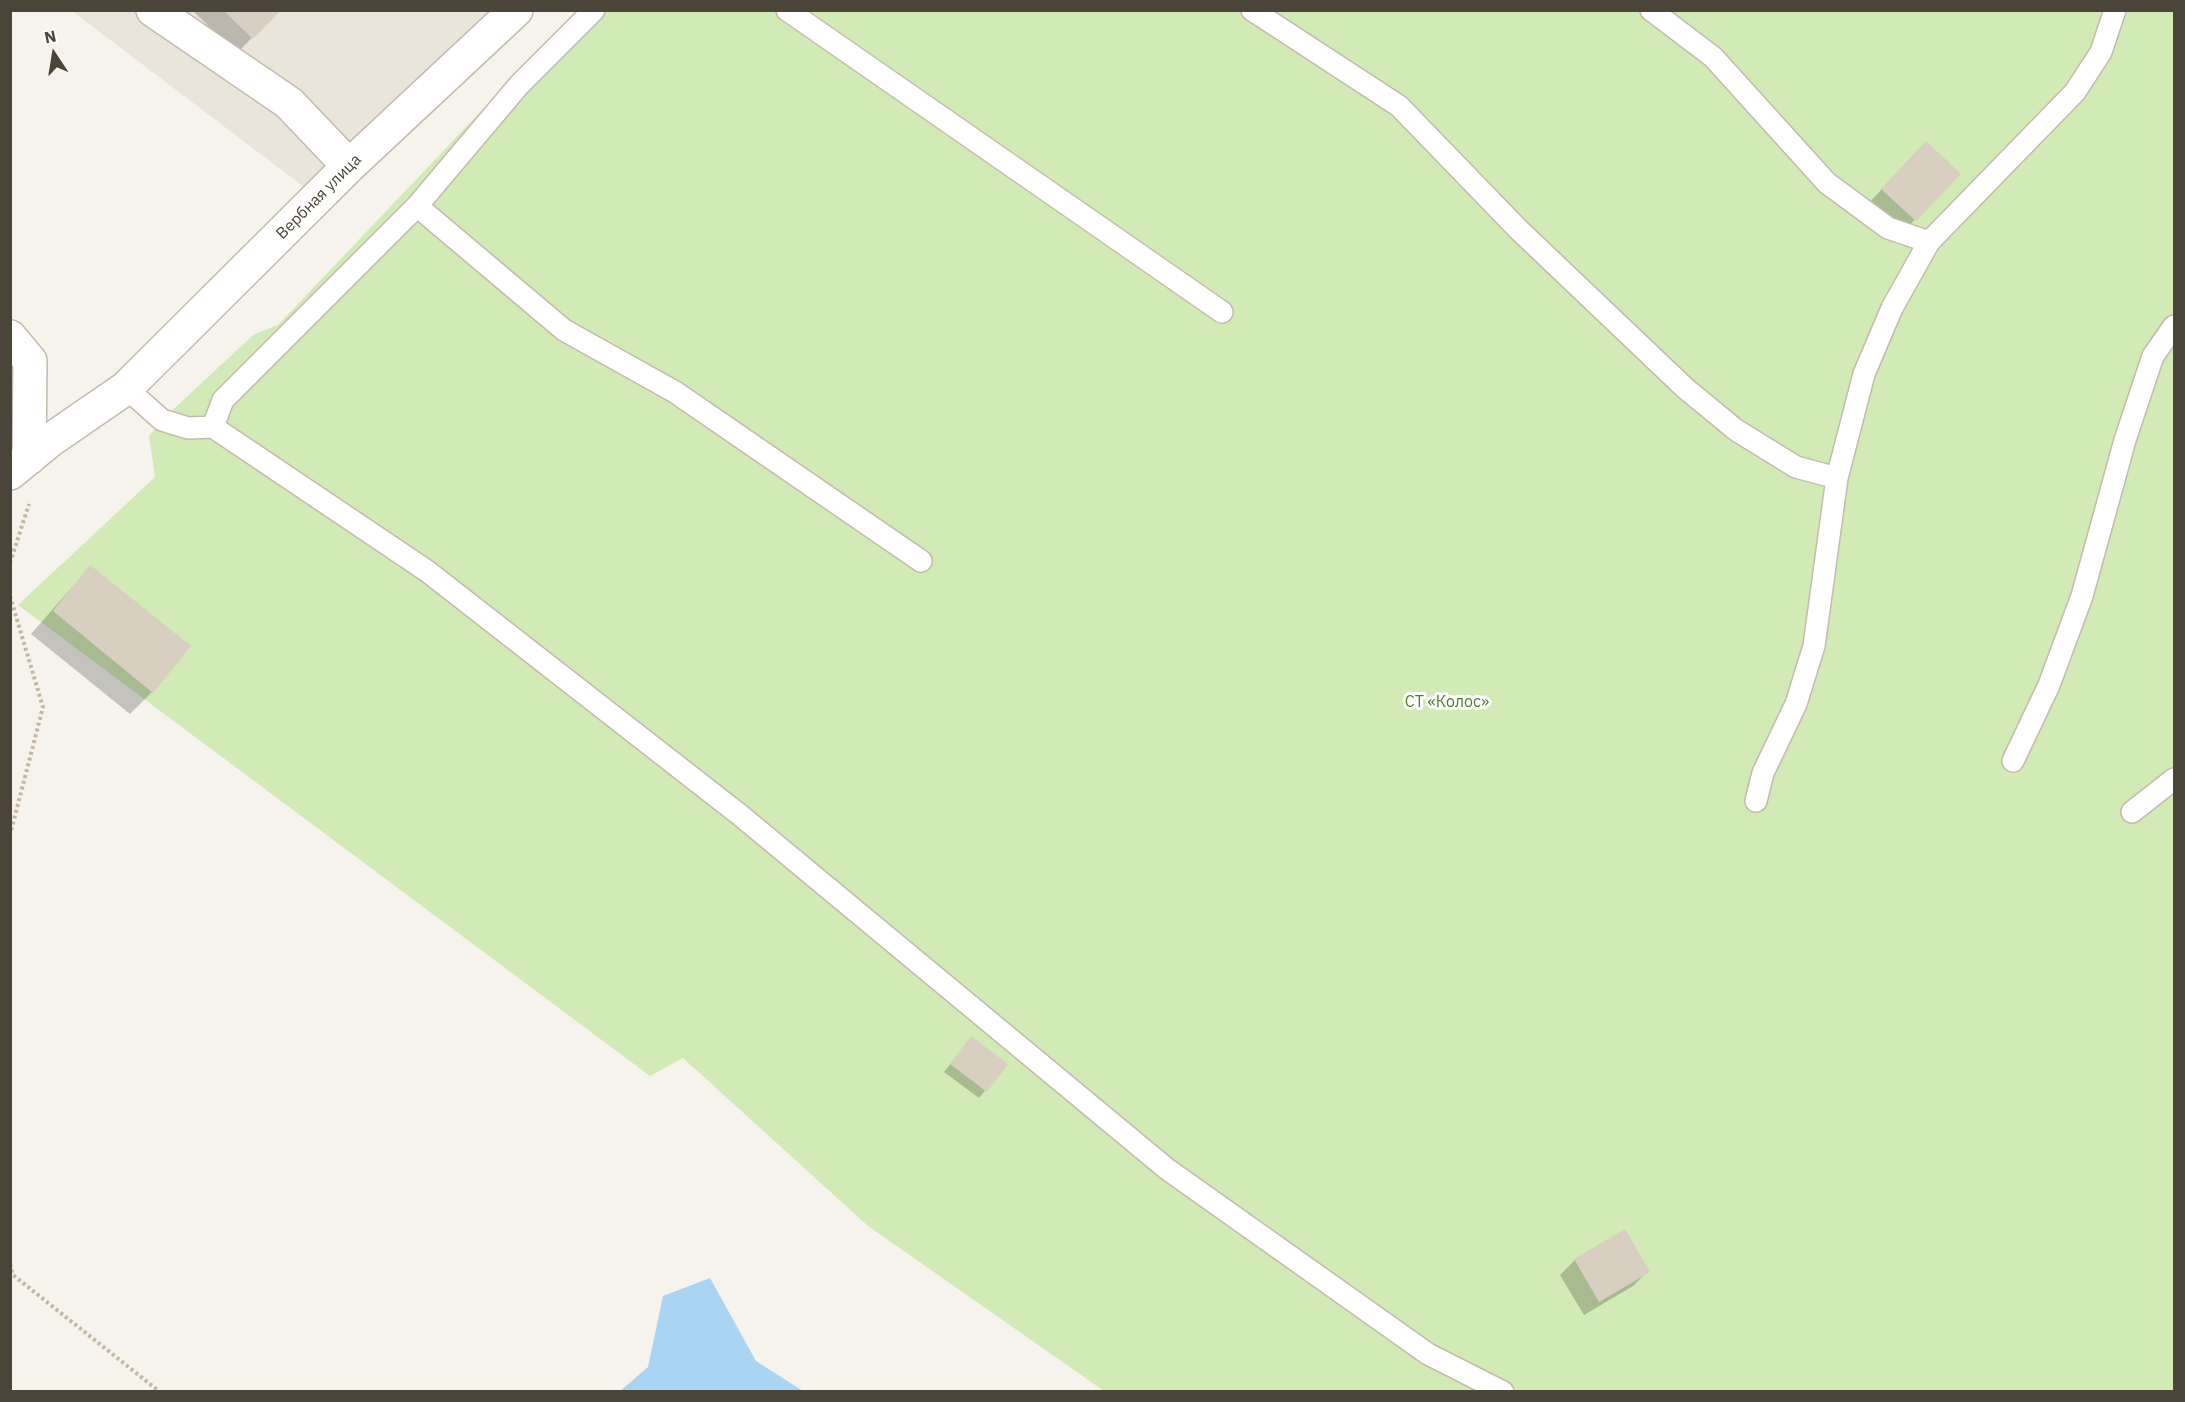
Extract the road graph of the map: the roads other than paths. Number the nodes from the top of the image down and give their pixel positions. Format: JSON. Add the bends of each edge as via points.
{"nodes":[{"id":1,"x":153,"y":10,"type":"edge"},
{"id":2,"x":516,"y":10,"type":"edge"},
{"id":3,"x":594,"y":10,"type":"edge"},
{"id":4,"x":787,"y":10,"type":"edge"},
{"id":5,"x":1252,"y":10,"type":"edge"},
{"id":6,"x":1651,"y":10,"type":"edge"},
{"id":7,"x":2115,"y":10,"type":"edge"},
{"id":8,"x":349,"y":166,"type":"junction"},
{"id":9,"x":417,"y":206,"type":"junction"},
{"id":10,"x":1929,"y":242,"type":"junction"},
{"id":11,"x":1222,"y":312,"type":"dead end"},
{"id":12,"x":2175,"y":326,"type":"edge"},
{"id":13,"x":10,"y":337,"type":"edge"},
{"id":14,"x":126,"y":388,"type":"junction"},
{"id":15,"x":213,"y":427,"type":"junction"},
{"id":16,"x":20,"y":465,"type":"edge"},
{"id":17,"x":1837,"y":478,"type":"junction"},
{"id":18,"x":921,"y":561,"type":"dead end"},
{"id":19,"x":2013,"y":761,"type":"dead end"},
{"id":20,"x":2175,"y":779,"type":"edge"},
{"id":21,"x":1756,"y":801,"type":"dead end"},
{"id":22,"x":2132,"y":812,"type":"dead end"},
{"id":23,"x":1503,"y":1392,"type":"edge"}],
"edges":[{"from":1,"to":8,"type":"street","via":[[289,103]]},
{"from":2,"to":8,"type":"street","name":"Вербная улица"},
{"from":3,"to":9,"type":"lane","via":[[519,85]]},
{"from":4,"to":11,"type":"lane"},
{"from":5,"to":17,"type":"lane","via":[[1399,106],[1518,229],[1685,388],[1736,430],[1796,467]]},
{"from":6,"to":10,"type":"lane","via":[[1713,57],[1827,183],[1888,228]]},
{"from":7,"to":10,"type":"lane","via":[[2101,52],[2074,92]]},
{"from":8,"to":14,"type":"street","name":"Вербная улица"},
{"from":9,"to":15,"type":"lane","via":[[223,400]]},
{"from":9,"to":18,"type":"lane","via":[[564,330],[675,392]]},
{"from":10,"to":17,"type":"lane","via":[[1892,308],[1864,374]]},
{"from":12,"to":19,"type":"lane","via":[[2153,356],[2125,440],[2082,596],[2049,685]]},
{"from":13,"to":16,"type":"street","via":[[30,361]]},
{"from":14,"to":15,"type":"lane","via":[[162,420],[188,428]]},
{"from":14,"to":16,"type":"street","name":"Вербная улица"},
{"from":15,"to":23,"type":"lane","via":[[427,571],[740,815],[1167,1169],[1428,1354]]},
{"from":17,"to":21,"type":"lane","via":[[1814,646],[1796,704],[1763,773]]},
{"from":20,"to":22,"type":"lane"}]}
